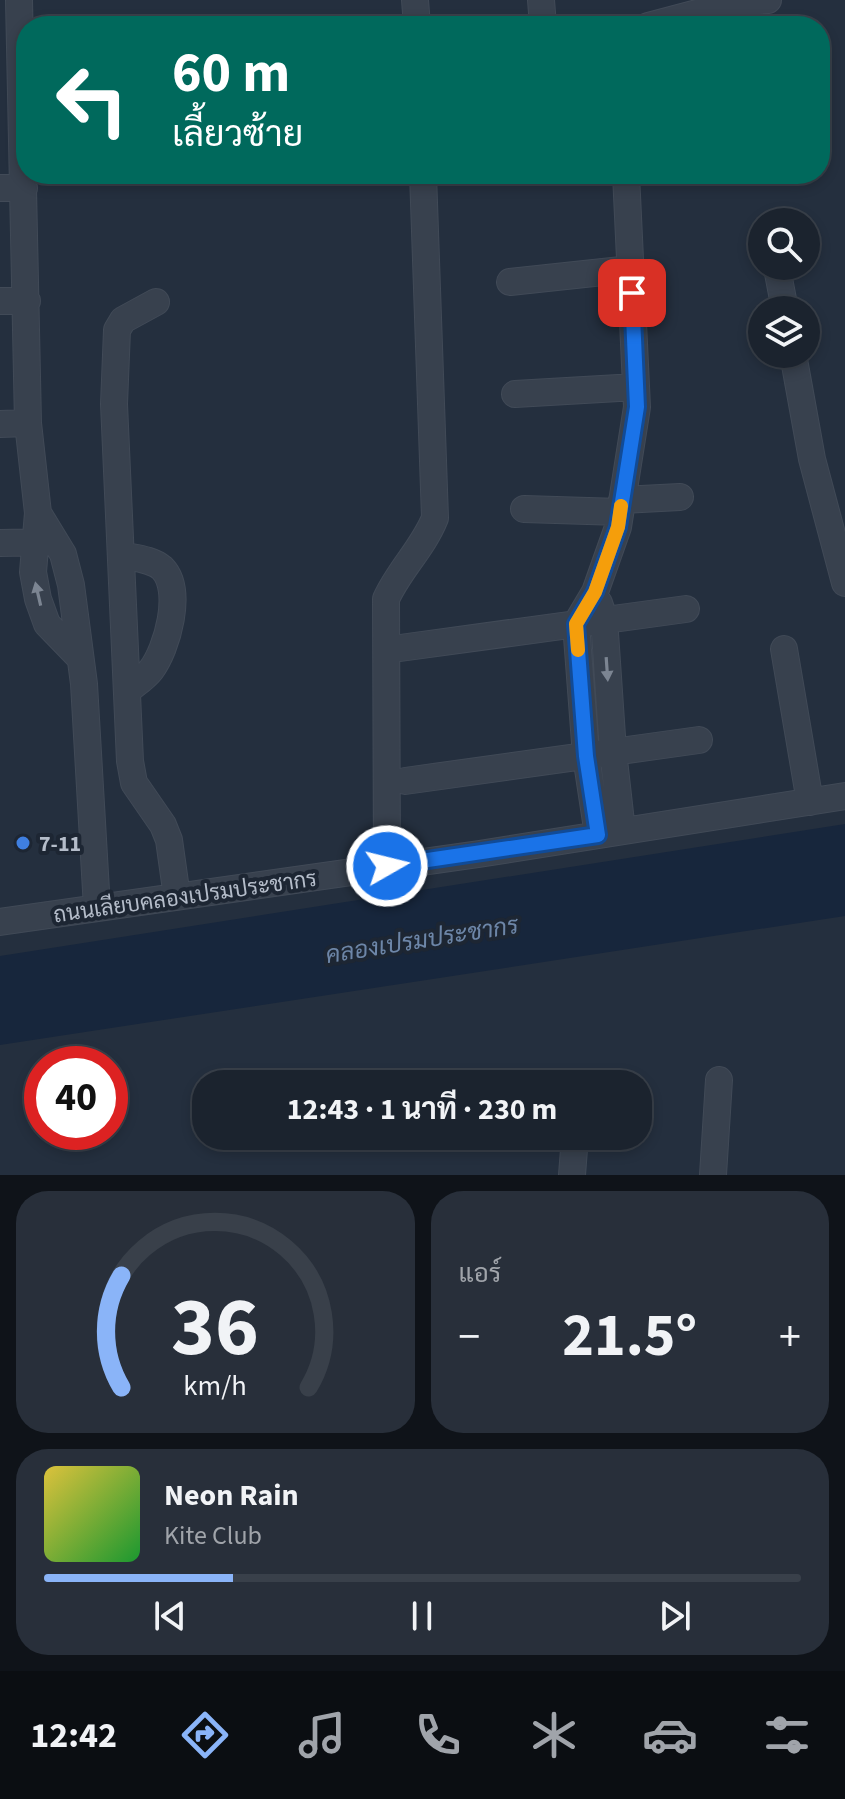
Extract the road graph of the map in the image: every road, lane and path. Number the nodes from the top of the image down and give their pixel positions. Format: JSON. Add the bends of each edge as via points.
{"nodes":[{"id":1,"x":768,"y":0,"type":"edge"},
{"id":2,"x":656,"y":16,"type":"edge"},
{"id":3,"x":16,"y":25,"type":"edge"},
{"id":4,"x":11,"y":67,"type":"edge"},
{"id":5,"x":423,"y":184,"type":"edge"},
{"id":6,"x":627,"y":184,"type":"edge"},
{"id":7,"x":12,"y":188,"type":"edge"},
{"id":8,"x":631,"y":269,"type":"junction"},
{"id":9,"x":510,"y":282,"type":"dead end"},
{"id":10,"x":0,"y":301,"type":"edge"},
{"id":11,"x":27,"y":301,"type":"junction"},
{"id":12,"x":156,"y":302,"type":"dead end"},
{"id":13,"x":796,"y":368,"type":"edge"},
{"id":14,"x":636,"y":387,"type":"junction"},
{"id":15,"x":515,"y":394,"type":"dead end"},
{"id":16,"x":28,"y":423,"type":"junction"},
{"id":17,"x":0,"y":424,"type":"edge"},
{"id":18,"x":680,"y":497,"type":"dead end"},
{"id":19,"x":621,"y":506,"type":"junction"},
{"id":20,"x":524,"y":509,"type":"dead end"},
{"id":21,"x":45,"y":542,"type":"junction"},
{"id":22,"x":0,"y":543,"type":"edge"},
{"id":23,"x":121,"y":555,"type":"junction"},
{"id":24,"x":845,"y":583,"type":"edge"},
{"id":25,"x":595,"y":592,"type":"junction"},
{"id":26,"x":686,"y":609,"type":"dead end"},
{"id":27,"x":604,"y":618,"type":"junction"},
{"id":28,"x":576,"y":624,"type":"junction"},
{"id":29,"x":400,"y":648,"type":"dead end"},
{"id":30,"x":784,"y":649,"type":"dead end"},
{"id":31,"x":127,"y":691,"type":"junction"},
{"id":32,"x":699,"y":740,"type":"dead end"},
{"id":33,"x":613,"y":751,"type":"junction"},
{"id":34,"x":586,"y":756,"type":"junction"},
{"id":35,"x":405,"y":781,"type":"dead end"},
{"id":36,"x":845,"y":796,"type":"edge"},
{"id":37,"x":810,"y":802,"type":"junction"},
{"id":38,"x":610,"y":833,"type":"junction"},
{"id":39,"x":387,"y":866,"type":"junction"},
{"id":40,"x":177,"y":897,"type":"junction"},
{"id":41,"x":97,"y":908,"type":"junction"},
{"id":42,"x":0,"y":922,"type":"edge"},
{"id":43,"x":719,"y":1080,"type":"dead end"},
{"id":44,"x":574,"y":1150,"type":"edge"},
{"id":45,"x":572,"y":1175,"type":"edge"},
{"id":46,"x":713,"y":1175,"type":"edge"}],
"edges":[{"from":1,"to":2,"type":"street"},
{"from":3,"to":4,"type":"street"},
{"from":4,"to":7,"type":"street"},
{"from":5,"to":39,"type":"street","via":[[435,518],[386,599]]},
{"from":6,"to":8,"type":"street"},
{"from":7,"to":11,"type":"street"},
{"from":8,"to":9,"type":"street"},
{"from":8,"to":14,"type":"street"},
{"from":10,"to":11,"type":"street"},
{"from":11,"to":16,"type":"street"},
{"from":12,"to":23,"type":"street","via":[[123,320],[117,330],[114,404]]},
{"from":13,"to":24,"type":"street","via":[[812,459]]},
{"from":14,"to":15,"type":"street"},
{"from":14,"to":19,"type":"street"},
{"from":16,"to":17,"type":"street"},
{"from":16,"to":21,"type":"street"},
{"from":18,"to":19,"type":"street"},
{"from":19,"to":20,"type":"street"},
{"from":19,"to":25,"type":"street"},
{"from":21,"to":22,"type":"street"},
{"from":21,"to":41,"type":"street","via":[[63,554],[71,585],[84,684]]},
{"from":23,"to":31,"type":"street"},
{"from":23,"to":31,"type":"street","via":[[160,566],[173,593],[162,652]]},
{"from":25,"to":27,"type":"street"},
{"from":25,"to":28,"type":"street"},
{"from":26,"to":27,"type":"street"},
{"from":27,"to":28,"type":"street"},
{"from":27,"to":33,"type":"street","one_way":true},
{"from":28,"to":29,"type":"street"},
{"from":28,"to":34,"type":"street"},
{"from":30,"to":37,"type":"street"},
{"from":31,"to":40,"type":"street","via":[[134,783],[169,840]]},
{"from":32,"to":33,"type":"street"},
{"from":33,"to":34,"type":"street"},
{"from":33,"to":38,"type":"street"},
{"from":34,"to":35,"type":"street"},
{"from":34,"to":38,"type":"street"},
{"from":36,"to":37,"type":"street","name":"ถนนเลียบคลองเปรมประชากร"},
{"from":37,"to":38,"type":"street","name":"ถนนเลียบคลองเปรมประชากร"},
{"from":38,"to":39,"type":"street","name":"ถนนเลียบคลองเปรมประชากร"},
{"from":39,"to":40,"type":"street","name":"ถนนเลียบคลองเปรมประชากร"},
{"from":40,"to":41,"type":"street","name":"ถนนเลียบคลองเปรมประชากร"},
{"from":41,"to":42,"type":"street","name":"ถนนเลียบคลองเปรมประชากร"},
{"from":43,"to":46,"type":"street"},
{"from":44,"to":45,"type":"street"}]}
